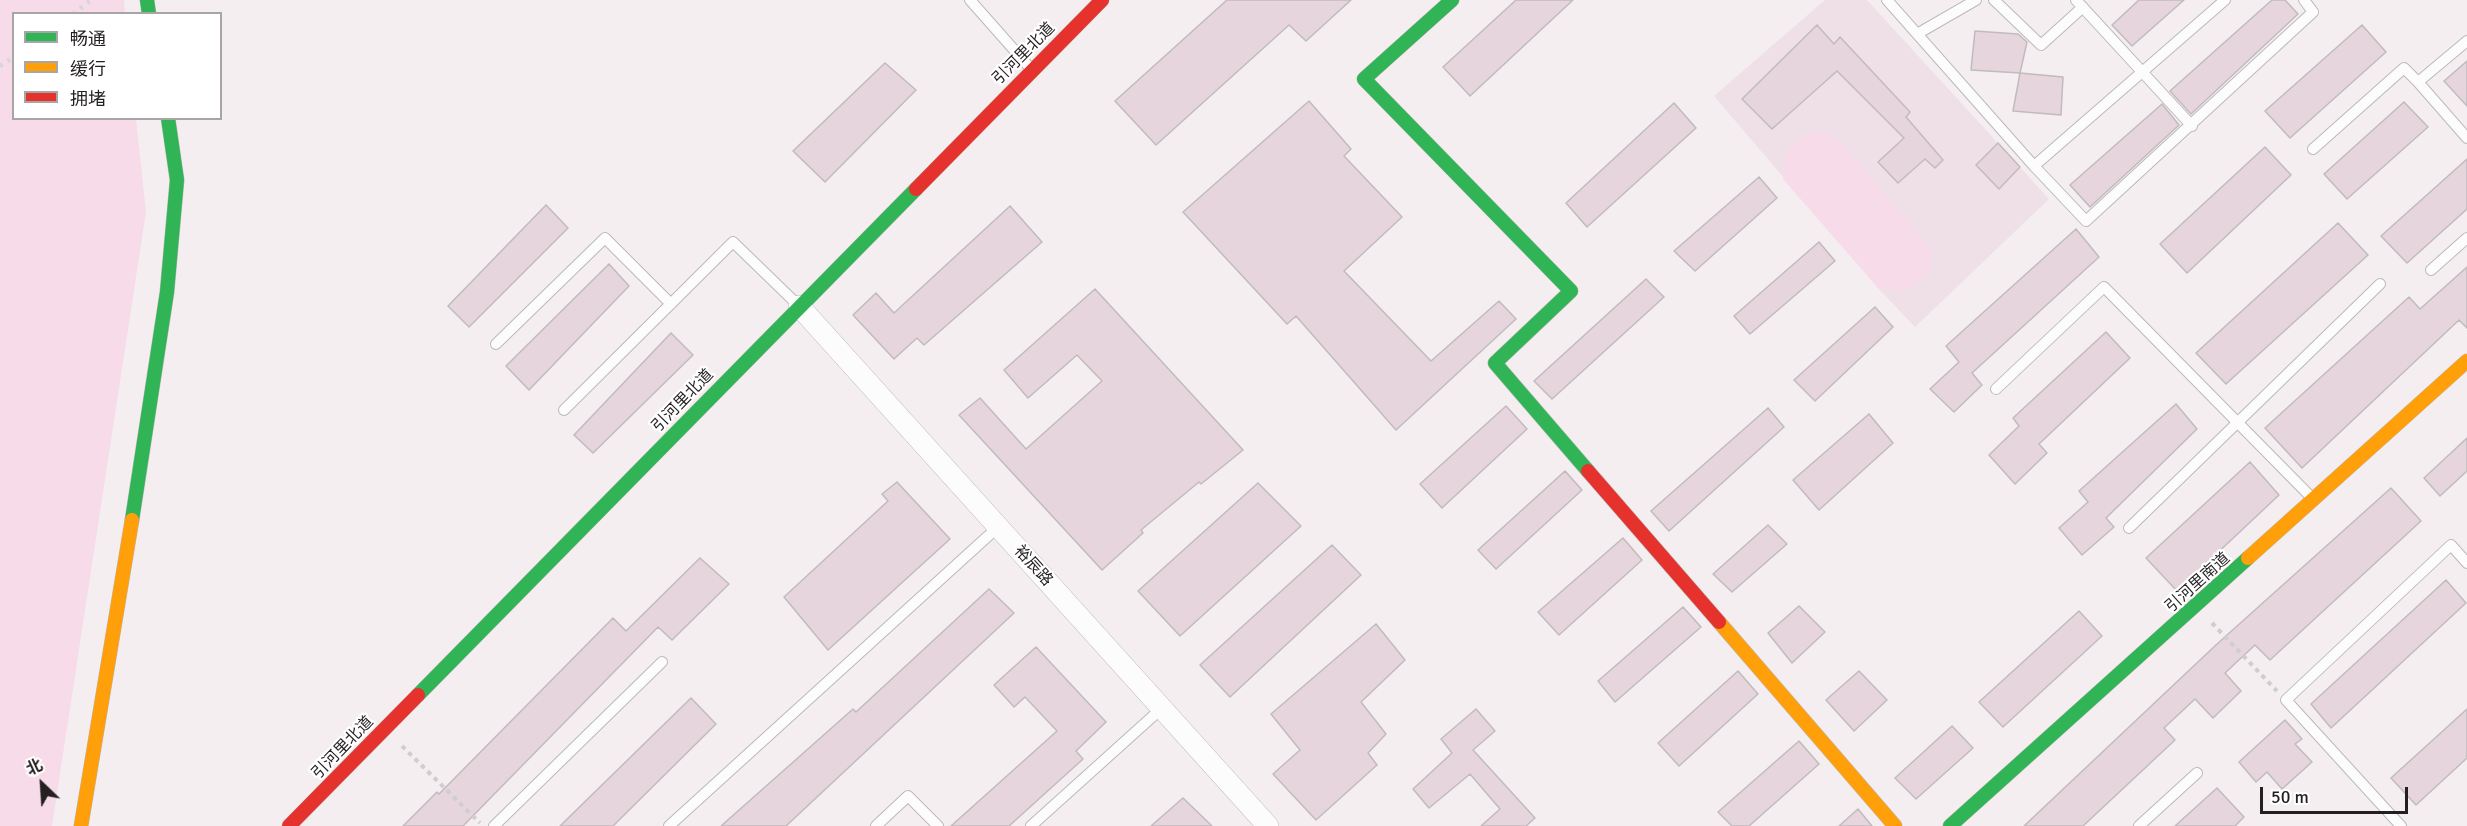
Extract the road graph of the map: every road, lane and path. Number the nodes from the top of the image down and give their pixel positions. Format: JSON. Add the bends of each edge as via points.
{"nodes":[{"id":1,"x":970,"y":0,"type":"edge"},
{"id":2,"x":1102,"y":0,"type":"edge"},
{"id":3,"x":1452,"y":0,"type":"edge"},
{"id":4,"x":1887,"y":0,"type":"edge"},
{"id":5,"x":1976,"y":0,"type":"edge"},
{"id":6,"x":1994,"y":0,"type":"edge"},
{"id":7,"x":2225,"y":0,"type":"edge"},
{"id":8,"x":2304,"y":0,"type":"edge"},
{"id":9,"x":2079,"y":4,"type":"edge"},
{"id":10,"x":1917,"y":34,"type":"junction"},
{"id":11,"x":2467,"y":41,"type":"edge"},
{"id":12,"x":1032,"y":69,"type":"junction"},
{"id":13,"x":2142,"y":72,"type":"junction"},
{"id":14,"x":2418,"y":82,"type":"junction"},
{"id":15,"x":168,"y":120,"type":"edge"},
{"id":16,"x":2192,"y":126,"type":"junction"},
{"id":17,"x":2467,"y":138,"type":"edge"},
{"id":18,"x":2313,"y":149,"type":"dead end"},
{"id":19,"x":2034,"y":166,"type":"junction"},
{"id":20,"x":2467,"y":238,"type":"edge"},
{"id":21,"x":2431,"y":270,"type":"dead end"},
{"id":22,"x":2380,"y":284,"type":"dead end"},
{"id":23,"x":671,"y":304,"type":"junction"},
{"id":24,"x":799,"y":306,"type":"junction"},
{"id":25,"x":496,"y":344,"type":"dead end"},
{"id":26,"x":2467,"y":362,"type":"edge"},
{"id":27,"x":1996,"y":388,"type":"dead end"},
{"id":28,"x":564,"y":410,"type":"dead end"},
{"id":29,"x":2237,"y":424,"type":"junction"},
{"id":30,"x":2314,"y":500,"type":"junction"},
{"id":31,"x":998,"y":527,"type":"junction"},
{"id":32,"x":2129,"y":528,"type":"dead end"},
{"id":33,"x":2467,"y":563,"type":"edge"},
{"id":34,"x":2196,"y":607,"type":"junction"},
{"id":35,"x":662,"y":662,"type":"dead end"},
{"id":36,"x":2286,"y":700,"type":"junction"},
{"id":37,"x":1162,"y":708,"type":"junction"},
{"id":38,"x":384,"y":729,"type":"junction"},
{"id":39,"x":2197,"y":773,"type":"dead end"},
{"id":40,"x":81,"y":826,"type":"edge"},
{"id":41,"x":289,"y":826,"type":"edge"},
{"id":42,"x":483,"y":826,"type":"edge"},
{"id":43,"x":494,"y":826,"type":"edge"},
{"id":44,"x":669,"y":826,"type":"edge"},
{"id":45,"x":876,"y":826,"type":"edge"},
{"id":46,"x":938,"y":826,"type":"edge"},
{"id":47,"x":1031,"y":826,"type":"edge"},
{"id":48,"x":1268,"y":826,"type":"edge"},
{"id":49,"x":1895,"y":826,"type":"edge"},
{"id":50,"x":1950,"y":826,"type":"edge"},
{"id":51,"x":2139,"y":826,"type":"edge"},
{"id":52,"x":2401,"y":826,"type":"edge"}],
"edges":[{"from":1,"to":12,"type":"lane"},
{"from":2,"to":12,"type":"street","name":"引河里北道"},
{"from":3,"to":49,"type":"street","via":[[1364,79],[1571,291],[1495,363]]},
{"from":4,"to":10,"type":"lane"},
{"from":5,"to":10,"type":"lane"},
{"from":6,"to":9,"type":"lane","via":[[2041,45]]},
{"from":7,"to":13,"type":"lane"},
{"from":8,"to":16,"type":"lane","via":[[2313,12]]},
{"from":9,"to":13,"type":"lane"},
{"from":10,"to":19,"type":"lane"},
{"from":11,"to":14,"type":"lane"},
{"from":12,"to":24,"type":"street","name":"引河里北道"},
{"from":13,"to":16,"type":"lane"},
{"from":13,"to":19,"type":"lane"},
{"from":14,"to":17,"type":"lane"},
{"from":14,"to":18,"type":"lane","via":[[2404,68]]},
{"from":15,"to":40,"type":"street","via":[[177,180],[167,292]]},
{"from":16,"to":19,"type":"lane","via":[[2086,221]]},
{"from":20,"to":21,"type":"lane"},
{"from":22,"to":29,"type":"lane"},
{"from":23,"to":24,"type":"lane","via":[[733,243]]},
{"from":23,"to":25,"type":"lane","via":[[604,238]]},
{"from":23,"to":28,"type":"lane"},
{"from":24,"to":31,"type":"street","name":"裕辰路"},
{"from":24,"to":38,"type":"street","name":"引河里北道"},
{"from":26,"to":30,"type":"street","name":"引河里南道"},
{"from":27,"to":29,"type":"lane","via":[[2104,286]]},
{"from":29,"to":30,"type":"lane"},
{"from":29,"to":32,"type":"lane"},
{"from":30,"to":34,"type":"street","name":"引河里南道"},
{"from":31,"to":37,"type":"street","name":"裕辰路"},
{"from":31,"to":44,"type":"lane"},
{"from":33,"to":36,"type":"lane","via":[[2451,545]]},
{"from":34,"to":36,"type":"path"},
{"from":34,"to":50,"type":"street","name":"引河里南道"},
{"from":35,"to":43,"type":"lane"},
{"from":36,"to":52,"type":"lane"},
{"from":37,"to":47,"type":"lane"},
{"from":37,"to":48,"type":"street","name":"裕辰路"},
{"from":38,"to":41,"type":"street","name":"引河里北道"},
{"from":38,"to":42,"type":"path"},
{"from":39,"to":51,"type":"lane"},
{"from":45,"to":46,"type":"lane","via":[[908,796]]}]}
